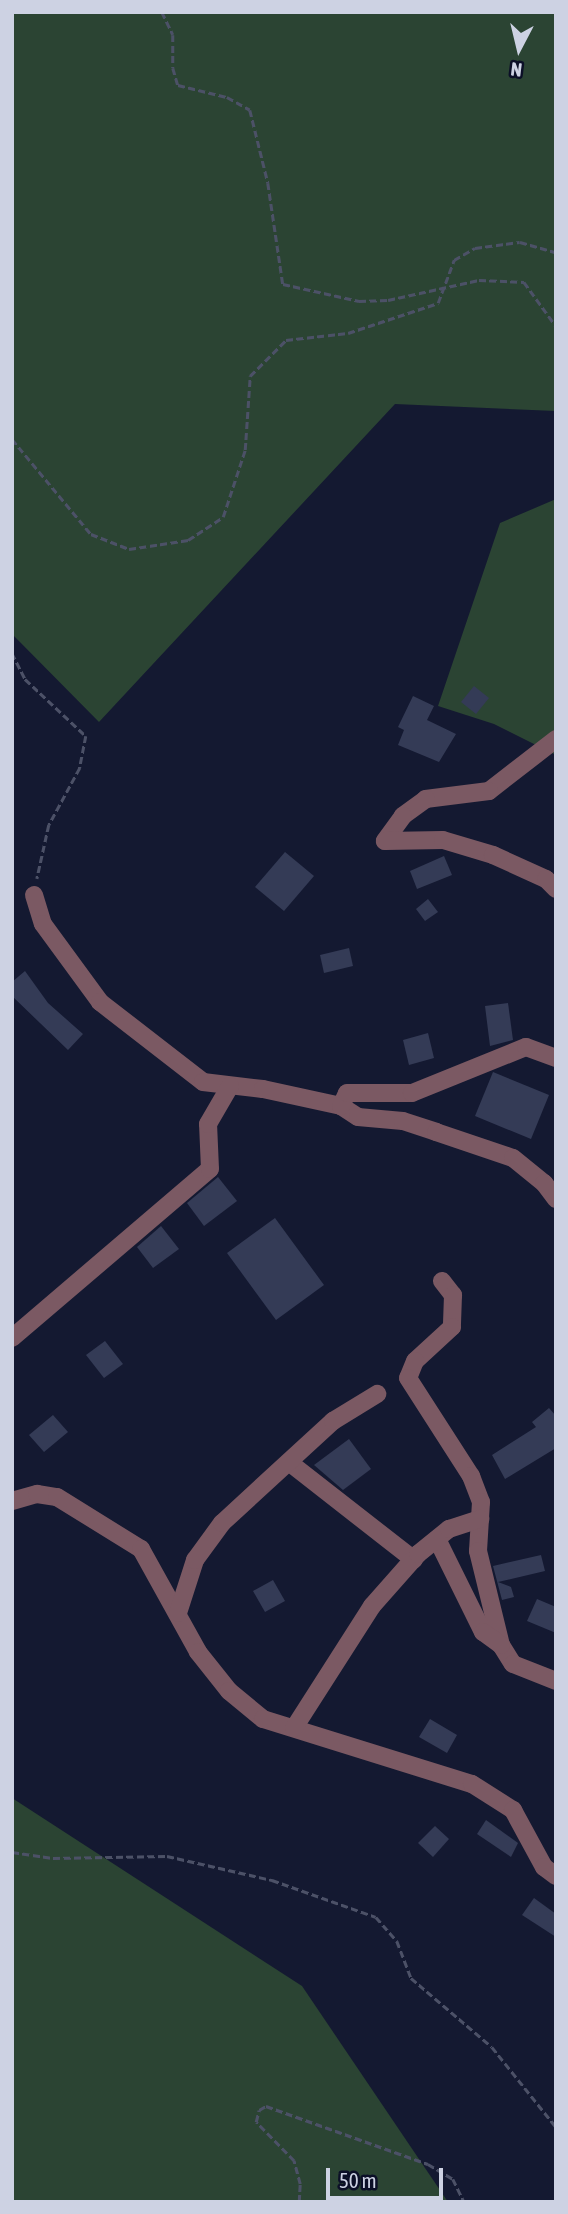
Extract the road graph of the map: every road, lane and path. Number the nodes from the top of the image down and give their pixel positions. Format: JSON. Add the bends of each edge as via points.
{"nodes":[{"id":1,"x":162,"y":12,"type":"edge"},
{"id":2,"x":556,"y":252,"type":"edge"},
{"id":3,"x":446,"y":287,"type":"junction"},
{"id":4,"x":556,"y":326,"type":"edge"},
{"id":5,"x":12,"y":439,"type":"edge"},
{"id":6,"x":12,"y":653,"type":"edge"},
{"id":7,"x":556,"y":740,"type":"edge"},
{"id":8,"x":556,"y":889,"type":"edge"},
{"id":9,"x":34,"y":895,"type":"joint"},
{"id":10,"x":556,"y":1058,"type":"edge"},
{"id":11,"x":230,"y":1086,"type":"junction"},
{"id":12,"x":341,"y":1106,"type":"junction"},
{"id":13,"x":556,"y":1199,"type":"edge"},
{"id":14,"x":442,"y":1281,"type":"dead end"},
{"id":15,"x":12,"y":1338,"type":"edge"},
{"id":16,"x":377,"y":1394,"type":"dead end"},
{"id":17,"x":290,"y":1463,"type":"junction"},
{"id":18,"x":12,"y":1501,"type":"edge"},
{"id":19,"x":480,"y":1519,"type":"junction"},
{"id":20,"x":437,"y":1539,"type":"junction"},
{"id":21,"x":414,"y":1560,"type":"junction"},
{"id":22,"x":178,"y":1613,"type":"junction"},
{"id":23,"x":501,"y":1645,"type":"junction"},
{"id":24,"x":556,"y":1681,"type":"edge"},
{"id":25,"x":294,"y":1728,"type":"junction"},
{"id":26,"x":12,"y":1852,"type":"edge"},
{"id":27,"x":556,"y":1876,"type":"edge"},
{"id":28,"x":556,"y":2127,"type":"edge"},
{"id":29,"x":299,"y":2202,"type":"edge"},
{"id":30,"x":464,"y":2202,"type":"edge"}],
"edges":[{"from":1,"to":3,"type":"path","via":[[173,35],[178,85],[228,97],[250,110],[268,184],[283,284],[359,301],[388,300]]},
{"from":2,"to":3,"type":"path","via":[[520,242],[474,248],[454,260]]},
{"from":3,"to":4,"type":"path","via":[[480,280],[524,282]]},
{"from":3,"to":5,"type":"path","via":[[438,303],[414,315],[348,333],[286,340],[250,376],[245,450],[223,517],[188,540],[130,549],[91,534]]},
{"from":6,"to":9,"type":"path","via":[[25,679],[86,736],[80,768],[49,825]]},
{"from":7,"to":8,"type":"street","via":[[489,791],[426,799],[402,816],[385,841],[443,840],[493,855],[545,879]]},
{"from":9,"to":11,"type":"street","via":[[43,924],[100,1002],[203,1082]]},
{"from":10,"to":12,"type":"street","via":[[526,1047],[412,1093],[347,1093]]},
{"from":11,"to":12,"type":"street"},
{"from":11,"to":15,"type":"street","via":[[208,1124],[210,1169]]},
{"from":12,"to":13,"type":"street","via":[[358,1117],[402,1121],[513,1158],[544,1182]]},
{"from":14,"to":19,"type":"street","via":[[453,1295],[452,1327],[415,1361],[408,1378],[426,1413],[471,1476],[481,1502]]},
{"from":16,"to":17,"type":"street","via":[[333,1421]]},
{"from":17,"to":21,"type":"street"},
{"from":17,"to":22,"type":"street","via":[[222,1522],[195,1560]]},
{"from":18,"to":22,"type":"street","via":[[37,1494],[57,1497],[141,1549]]},
{"from":19,"to":20,"type":"street","via":[[449,1529]]},
{"from":19,"to":23,"type":"street","via":[[478,1551]]},
{"from":20,"to":21,"type":"street"},
{"from":20,"to":23,"type":"street","via":[[483,1632]]},
{"from":21,"to":25,"type":"street","via":[[372,1606]]},
{"from":22,"to":25,"type":"street","via":[[198,1652],[229,1691],[264,1719]]},
{"from":23,"to":24,"type":"street","via":[[513,1664]]},
{"from":25,"to":27,"type":"street","via":[[472,1784],[513,1811],[544,1867]]},
{"from":26,"to":28,"type":"path","via":[[53,1858],[167,1856],[272,1880],[376,1917],[397,1941],[411,1978],[492,2047]]},
{"from":29,"to":30,"type":"path","via":[[294,2161],[256,2122],[259,2110],[266,2106],[428,2164],[453,2179]]}]}
